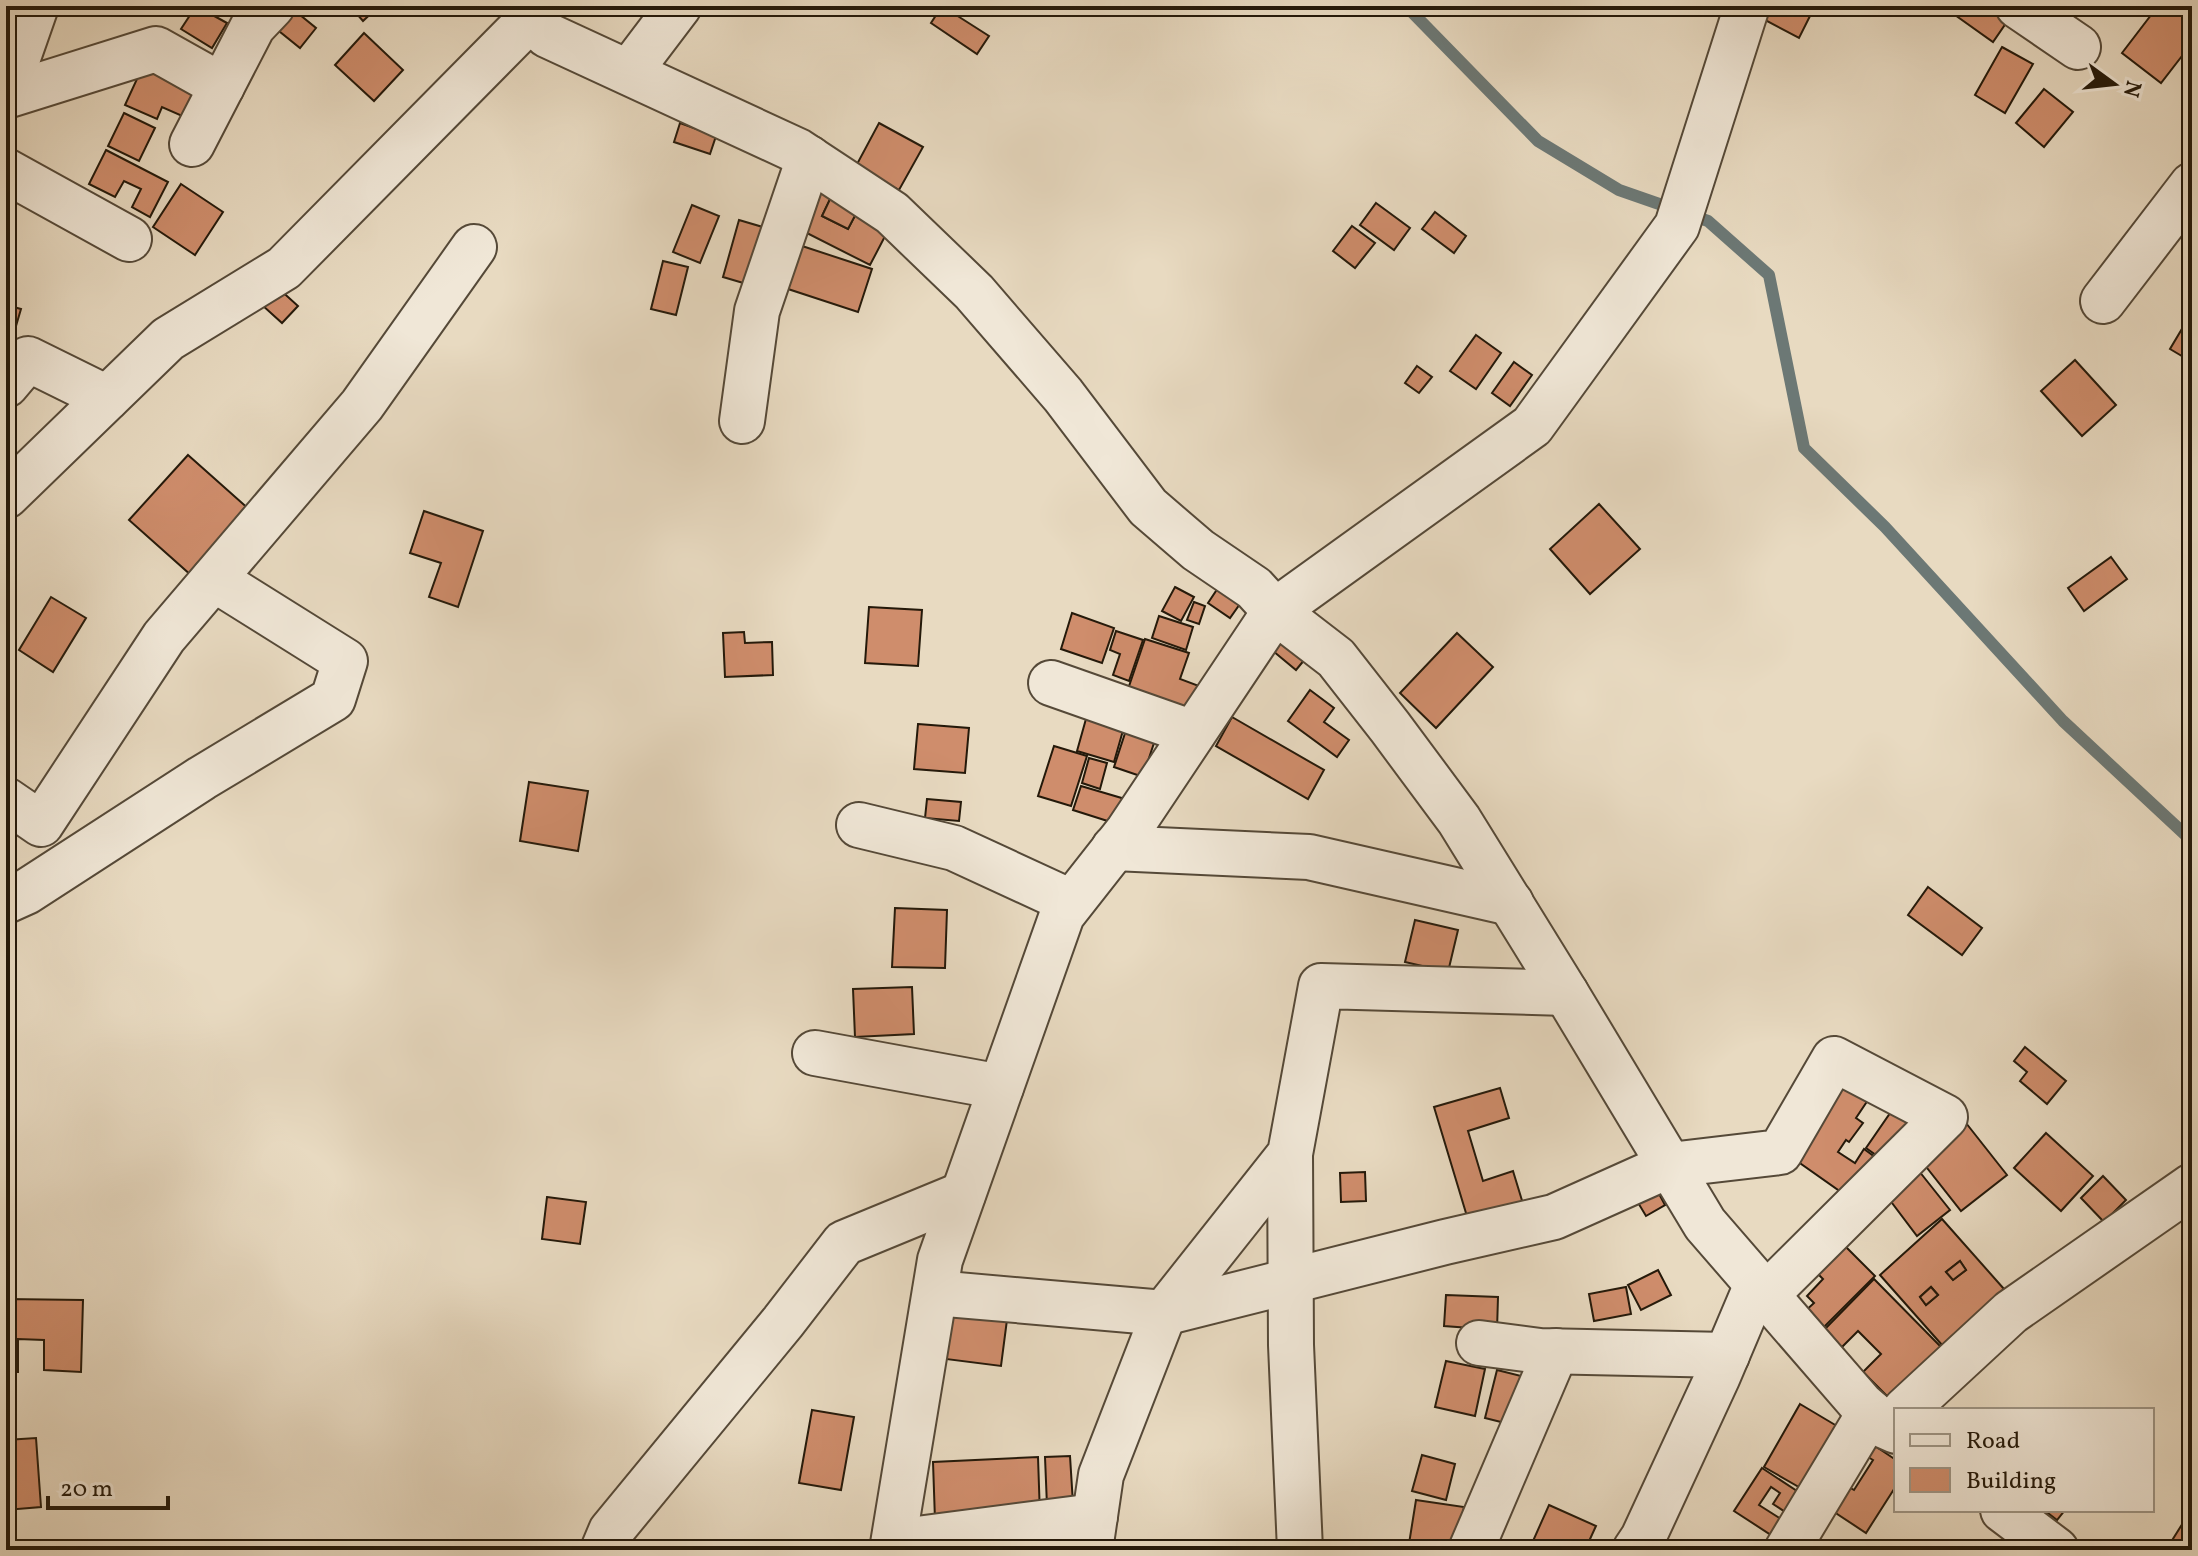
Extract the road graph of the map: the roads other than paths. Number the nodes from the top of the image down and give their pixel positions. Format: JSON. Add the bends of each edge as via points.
{"nodes":[{"id":1,"x":36,"y":6,"type":"edge"},
{"id":2,"x":272,"y":6,"type":"edge"},
{"id":3,"x":679,"y":6,"type":"edge"},
{"id":4,"x":1747,"y":6,"type":"edge"},
{"id":5,"x":2018,"y":6,"type":"edge"},
{"id":6,"x":527,"y":12,"type":"edge"},
{"id":7,"x":2078,"y":47,"type":"dead end"},
{"id":8,"x":629,"y":72,"type":"junction"},
{"id":9,"x":8,"y":84,"type":"edge"},
{"id":10,"x":222,"y":86,"type":"junction"},
{"id":11,"x":192,"y":144,"type":"dead end"},
{"id":12,"x":809,"y":158,"type":"junction"},
{"id":13,"x":6,"y":171,"type":"edge"},
{"id":14,"x":2192,"y":185,"type":"edge"},
{"id":15,"x":129,"y":239,"type":"dead end"},
{"id":16,"x":474,"y":247,"type":"dead end"},
{"id":17,"x":2103,"y":301,"type":"dead end"},
{"id":18,"x":6,"y":385,"type":"edge"},
{"id":19,"x":107,"y":398,"type":"junction"},
{"id":20,"x":742,"y":421,"type":"dead end"},
{"id":21,"x":6,"y":496,"type":"edge"},
{"id":22,"x":214,"y":579,"type":"junction"},
{"id":23,"x":1275,"y":611,"type":"junction"},
{"id":24,"x":1051,"y":683,"type":"dead end"},
{"id":25,"x":1193,"y":733,"type":"junction"},
{"id":26,"x":6,"y":800,"type":"edge"},
{"id":27,"x":859,"y":825,"type":"dead end"},
{"id":28,"x":1114,"y":848,"type":"junction"},
{"id":29,"x":6,"y":901,"type":"edge"},
{"id":30,"x":1071,"y":902,"type":"junction"},
{"id":31,"x":1511,"y":903,"type":"junction"},
{"id":32,"x":1566,"y":993,"type":"junction"},
{"id":33,"x":815,"y":1053,"type":"dead end"},
{"id":34,"x":1001,"y":1087,"type":"junction"},
{"id":35,"x":1290,"y":1154,"type":"junction"},
{"id":36,"x":1670,"y":1165,"type":"junction"},
{"id":37,"x":2192,"y":1186,"type":"edge"},
{"id":38,"x":963,"y":1194,"type":"junction"},
{"id":39,"x":1291,"y":1281,"type":"junction"},
{"id":40,"x":1761,"y":1289,"type":"junction"},
{"id":41,"x":935,"y":1293,"type":"junction"},
{"id":42,"x":1164,"y":1313,"type":"junction"},
{"id":43,"x":1479,"y":1343,"type":"dead end"},
{"id":44,"x":1556,"y":1351,"type":"junction"},
{"id":45,"x":1727,"y":1355,"type":"junction"},
{"id":46,"x":1904,"y":1408,"type":"edge"},
{"id":47,"x":1891,"y":1420,"type":"edge"},
{"id":48,"x":2006,"y":1512,"type":"edge"},
{"id":49,"x":1092,"y":1533,"type":"edge"},
{"id":50,"x":901,"y":1546,"type":"edge"},
{"id":51,"x":603,"y":1550,"type":"edge"},
{"id":52,"x":1300,"y":1550,"type":"edge"},
{"id":53,"x":1471,"y":1550,"type":"edge"},
{"id":54,"x":1635,"y":1550,"type":"edge"},
{"id":55,"x":1787,"y":1550,"type":"edge"},
{"id":56,"x":2056,"y":1550,"type":"edge"}],
"edges":[{"from":1,"to":9,"type":"street"},
{"from":2,"to":10,"type":"street","via":[[253,26]]},
{"from":3,"to":8,"type":"street"},
{"from":4,"to":23,"type":"street","via":[[1677,226],[1532,426]]},
{"from":5,"to":7,"type":"street"},
{"from":6,"to":8,"type":"street","via":[[547,35]]},
{"from":6,"to":19,"type":"street","via":[[284,268],[168,339]]},
{"from":8,"to":12,"type":"street"},
{"from":9,"to":10,"type":"street","via":[[156,49]]},
{"from":10,"to":11,"type":"street"},
{"from":12,"to":20,"type":"street","via":[[757,311]]},
{"from":12,"to":23,"type":"street","via":[[892,213],[974,292],[1063,395],[1148,507],[1254,588]]},
{"from":13,"to":15,"type":"street"},
{"from":14,"to":17,"type":"street"},
{"from":16,"to":22,"type":"street","via":[[362,405]]},
{"from":18,"to":19,"type":"street","via":[[28,359]]},
{"from":19,"to":21,"type":"street"},
{"from":22,"to":26,"type":"street","via":[[164,637],[41,824]]},
{"from":22,"to":29,"type":"street","via":[[345,661],[333,699]]},
{"from":23,"to":25,"type":"street"},
{"from":23,"to":31,"type":"street","via":[[1336,658],[1459,820]]},
{"from":24,"to":25,"type":"street"},
{"from":25,"to":28,"type":"street"},
{"from":27,"to":30,"type":"street","via":[[954,848]]},
{"from":28,"to":30,"type":"street"},
{"from":28,"to":31,"type":"street","via":[[1309,857]]},
{"from":30,"to":34,"type":"street"},
{"from":31,"to":32,"type":"street"},
{"from":32,"to":35,"type":"street","via":[[1321,986]]},
{"from":32,"to":36,"type":"street"},
{"from":33,"to":34,"type":"street"},
{"from":34,"to":38,"type":"street"},
{"from":35,"to":39,"type":"street"},
{"from":35,"to":42,"type":"street"},
{"from":36,"to":39,"type":"street","via":[[1554,1217]]},
{"from":36,"to":40,"type":"street","via":[[1705,1224]]},
{"from":36,"to":40,"type":"street","via":[[1780,1152],[1834,1059],[1945,1117]]},
{"from":37,"to":46,"type":"street","via":[[2011,1312]]},
{"from":38,"to":41,"type":"street","via":[[940,1260]]},
{"from":38,"to":51,"type":"street","via":[[844,1243],[611,1531]]},
{"from":39,"to":42,"type":"street"},
{"from":39,"to":52,"type":"street"},
{"from":40,"to":45,"type":"street"},
{"from":40,"to":47,"type":"street","via":[[1861,1404]]},
{"from":41,"to":42,"type":"street"},
{"from":41,"to":50,"type":"street"},
{"from":42,"to":49,"type":"street","via":[[1101,1475]]},
{"from":43,"to":44,"type":"street"},
{"from":44,"to":45,"type":"street"},
{"from":44,"to":53,"type":"street"},
{"from":45,"to":54,"type":"street"},
{"from":47,"to":55,"type":"street"},
{"from":48,"to":56,"type":"street"},
{"from":49,"to":50,"type":"street"}]}
